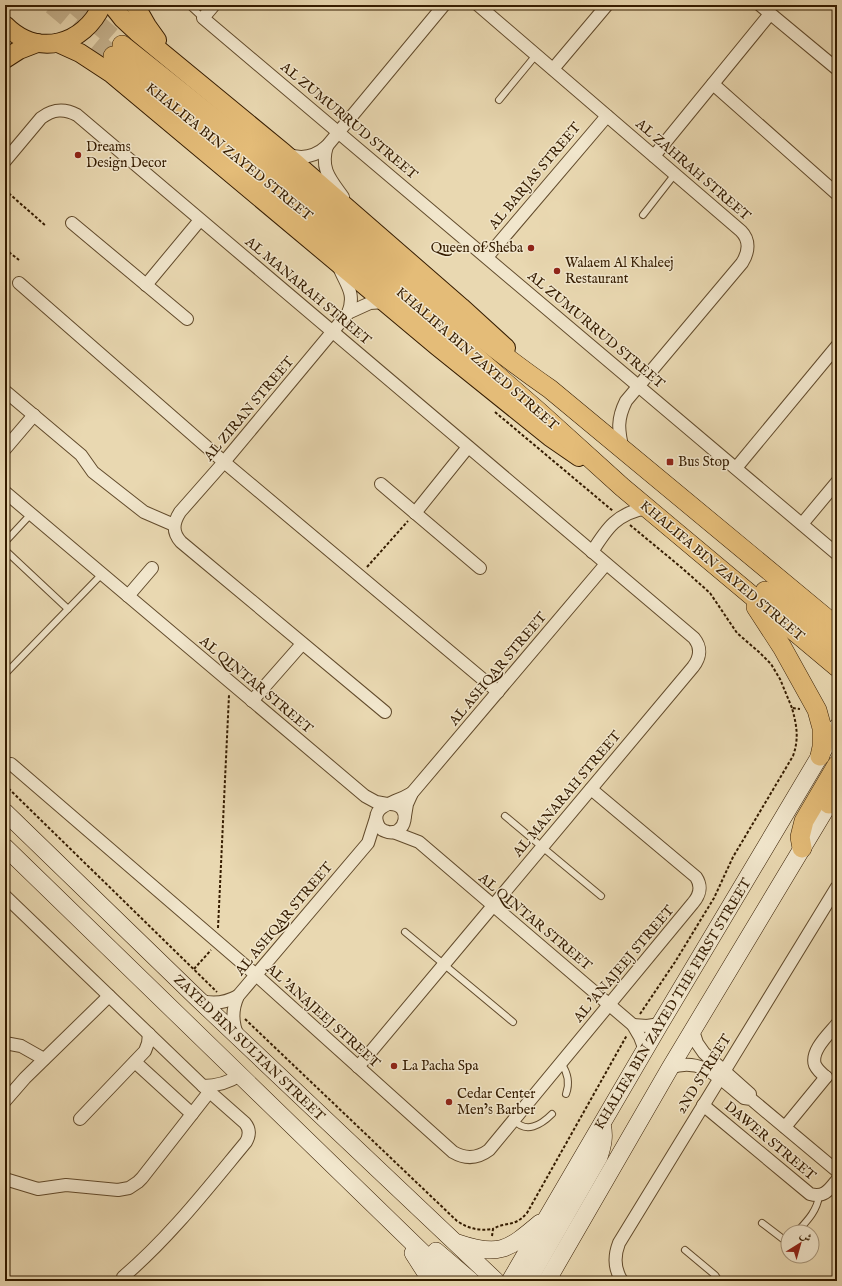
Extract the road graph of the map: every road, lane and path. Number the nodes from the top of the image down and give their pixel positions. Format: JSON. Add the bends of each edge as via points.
{"nodes":[{"id":1,"x":102,"y":5,"type":"edge"},
{"id":2,"x":112,"y":5,"type":"edge"},
{"id":3,"x":135,"y":5,"type":"edge"},
{"id":4,"x":189,"y":5,"type":"edge"},
{"id":5,"x":214,"y":5,"type":"edge"},
{"id":6,"x":444,"y":5,"type":"edge"},
{"id":7,"x":478,"y":5,"type":"edge"},
{"id":8,"x":607,"y":5,"type":"edge"},
{"id":9,"x":760,"y":5,"type":"edge"},
{"id":10,"x":770,"y":14,"type":"junction"},
{"id":11,"x":203,"y":18,"type":"junction"},
{"id":12,"x":5,"y":25,"type":"edge"},
{"id":13,"x":37,"y":43,"type":"junction"},
{"id":14,"x":58,"y":43,"type":"junction"},
{"id":15,"x":536,"y":55,"type":"junction"},
{"id":16,"x":5,"y":59,"type":"edge"},
{"id":17,"x":175,"y":63,"type":"junction"},
{"id":18,"x":553,"y":69,"type":"junction"},
{"id":19,"x":837,"y":69,"type":"edge"},
{"id":20,"x":713,"y":84,"type":"junction"},
{"id":21,"x":499,"y":100,"type":"dead end"},
{"id":22,"x":607,"y":116,"type":"junction"},
{"id":23,"x":339,"y":132,"type":"junction"},
{"id":24,"x":327,"y":146,"type":"junction"},
{"id":25,"x":284,"y":153,"type":"junction"},
{"id":26,"x":654,"y":156,"type":"junction"},
{"id":27,"x":5,"y":161,"type":"edge"},
{"id":28,"x":675,"y":174,"type":"junction"},
{"id":29,"x":5,"y":190,"type":"edge"},
{"id":30,"x":837,"y":194,"type":"edge"},
{"id":31,"x":643,"y":215,"type":"dead end"},
{"id":32,"x":357,"y":216,"type":"junction"},
{"id":33,"x":200,"y":220,"type":"junction"},
{"id":34,"x":72,"y":223,"type":"dead end"},
{"id":35,"x":46,"y":226,"type":"dead end"},
{"id":36,"x":5,"y":249,"type":"edge"},
{"id":37,"x":487,"y":257,"type":"junction"},
{"id":38,"x":18,"y":260,"type":"dead end"},
{"id":39,"x":339,"y":264,"type":"junction"},
{"id":40,"x":19,"y":283,"type":"dead end"},
{"id":41,"x":146,"y":285,"type":"junction"},
{"id":42,"x":385,"y":302,"type":"junction"},
{"id":43,"x":348,"y":313,"type":"junction"},
{"id":44,"x":187,"y":319,"type":"dead end"},
{"id":45,"x":333,"y":332,"type":"junction"},
{"id":46,"x":837,"y":346,"type":"edge"},
{"id":47,"x":638,"y":386,"type":"junction"},
{"id":48,"x":550,"y":389,"type":"junction"},
{"id":49,"x":5,"y":391,"type":"edge"},
{"id":50,"x":34,"y":415,"type":"junction"},
{"id":51,"x":468,"y":447,"type":"junction"},
{"id":52,"x":5,"y":449,"type":"edge"},
{"id":53,"x":623,"y":450,"type":"junction"},
{"id":54,"x":224,"y":462,"type":"junction"},
{"id":55,"x":736,"y":468,"type":"junction"},
{"id":56,"x":837,"y":482,"type":"edge"},
{"id":57,"x":381,"y":484,"type":"dead end"},
{"id":58,"x":622,"y":487,"type":"junction"},
{"id":59,"x":5,"y":492,"type":"edge"},
{"id":60,"x":647,"y":508,"type":"junction"},
{"id":61,"x":415,"y":513,"type":"junction"},
{"id":62,"x":31,"y":514,"type":"junction"},
{"id":63,"x":802,"y":524,"type":"junction"},
{"id":64,"x":174,"y":525,"type":"junction"},
{"id":65,"x":5,"y":542,"type":"edge"},
{"id":66,"x":5,"y":550,"type":"edge"},
{"id":67,"x":592,"y":552,"type":"junction"},
{"id":68,"x":837,"y":554,"type":"edge"},
{"id":69,"x":606,"y":564,"type":"junction"},
{"id":70,"x":152,"y":568,"type":"dead end"},
{"id":71,"x":480,"y":568,"type":"dead end"},
{"id":72,"x":724,"y":572,"type":"junction"},
{"id":73,"x":102,"y":574,"type":"junction"},
{"id":74,"x":360,"y":576,"type":"junction"},
{"id":75,"x":743,"y":588,"type":"junction"},
{"id":76,"x":128,"y":596,"type":"junction"},
{"id":77,"x":68,"y":609,"type":"junction"},
{"id":78,"x":829,"y":616,"type":"edge"},
{"id":79,"x":837,"y":627,"type":"edge"},
{"id":80,"x":302,"y":644,"type":"junction"},
{"id":81,"x":837,"y":647,"type":"edge"},
{"id":82,"x":837,"y":667,"type":"edge"},
{"id":83,"x":5,"y":674,"type":"edge"},
{"id":84,"x":229,"y":682,"type":"junction"},
{"id":85,"x":498,"y":692,"type":"junction"},
{"id":86,"x":252,"y":701,"type":"junction"},
{"id":87,"x":817,"y":710,"type":"junction"},
{"id":88,"x":385,"y":712,"type":"dead end"},
{"id":89,"x":837,"y":727,"type":"edge"},
{"id":90,"x":820,"y":756,"type":"junction"},
{"id":91,"x":7,"y":764,"type":"edge"},
{"id":92,"x":837,"y":764,"type":"edge"},
{"id":93,"x":591,"y":789,"type":"junction"},
{"id":94,"x":412,"y":793,"type":"junction"},
{"id":95,"x":365,"y":796,"type":"junction"},
{"id":96,"x":834,"y":797,"type":"edge"},
{"id":97,"x":388,"y":804,"type":"junction"},
{"id":98,"x":5,"y":812,"type":"edge"},
{"id":99,"x":505,"y":816,"type":"dead end"},
{"id":100,"x":376,"y":817,"type":"junction"},
{"id":101,"x":405,"y":818,"type":"junction"},
{"id":102,"x":392,"y":832,"type":"junction"},
{"id":103,"x":419,"y":842,"type":"junction"},
{"id":104,"x":368,"y":843,"type":"junction"},
{"id":105,"x":5,"y":847,"type":"edge"},
{"id":106,"x":542,"y":847,"type":"junction"},
{"id":107,"x":802,"y":848,"type":"junction"},
{"id":108,"x":837,"y":887,"type":"edge"},
{"id":109,"x":5,"y":896,"type":"edge"},
{"id":110,"x":601,"y":896,"type":"dead end"},
{"id":111,"x":493,"y":906,"type":"junction"},
{"id":112,"x":405,"y":932,"type":"dead end"},
{"id":113,"x":218,"y":942,"type":"junction"},
{"id":114,"x":444,"y":965,"type":"junction"},
{"id":115,"x":194,"y":969,"type":"dead end"},
{"id":116,"x":256,"y":975,"type":"junction"},
{"id":117,"x":109,"y":996,"type":"junction"},
{"id":118,"x":238,"y":996,"type":"junction"},
{"id":119,"x":198,"y":999,"type":"junction"},
{"id":120,"x":609,"y":1005,"type":"junction"},
{"id":121,"x":513,"y":1022,"type":"dead end"},
{"id":122,"x":660,"y":1024,"type":"junction"},
{"id":123,"x":837,"y":1024,"type":"edge"},
{"id":124,"x":633,"y":1025,"type":"junction"},
{"id":125,"x":693,"y":1031,"type":"junction"},
{"id":126,"x":149,"y":1034,"type":"junction"},
{"id":127,"x":238,"y":1037,"type":"junction"},
{"id":128,"x":5,"y":1043,"type":"edge"},
{"id":129,"x":163,"y":1047,"type":"junction"},
{"id":130,"x":646,"y":1050,"type":"junction"},
{"id":131,"x":145,"y":1051,"type":"junction"},
{"id":132,"x":44,"y":1059,"type":"junction"},
{"id":133,"x":135,"y":1062,"type":"junction"},
{"id":134,"x":561,"y":1063,"type":"junction"},
{"id":135,"x":358,"y":1067,"type":"junction"},
{"id":136,"x":670,"y":1068,"type":"junction"},
{"id":137,"x":722,"y":1074,"type":"junction"},
{"id":138,"x":240,"y":1075,"type":"junction"},
{"id":139,"x":832,"y":1078,"type":"edge"},
{"id":140,"x":206,"y":1088,"type":"junction"},
{"id":141,"x":566,"y":1094,"type":"dead end"},
{"id":142,"x":5,"y":1101,"type":"edge"},
{"id":143,"x":703,"y":1105,"type":"junction"},
{"id":144,"x":192,"y":1114,"type":"junction"},
{"id":145,"x":552,"y":1114,"type":"dead end"},
{"id":146,"x":80,"y":1120,"type":"dead end"},
{"id":147,"x":514,"y":1120,"type":"junction"},
{"id":148,"x":602,"y":1124,"type":"junction"},
{"id":149,"x":785,"y":1127,"type":"junction"},
{"id":150,"x":837,"y":1171,"type":"edge"},
{"id":151,"x":5,"y":1179,"type":"edge"},
{"id":152,"x":837,"y":1180,"type":"edge"},
{"id":153,"x":819,"y":1196,"type":"junction"},
{"id":154,"x":550,"y":1214,"type":"junction"},
{"id":155,"x":762,"y":1223,"type":"dead end"},
{"id":156,"x":804,"y":1224,"type":"edge"},
{"id":157,"x":399,"y":1231,"type":"junction"},
{"id":158,"x":780,"y":1236,"type":"edge"},
{"id":159,"x":454,"y":1242,"type":"junction"},
{"id":160,"x":496,"y":1250,"type":"junction"},
{"id":161,"x":685,"y":1250,"type":"dead end"},
{"id":162,"x":557,"y":1263,"type":"junction"},
{"id":163,"x":123,"y":1277,"type":"dead end"},
{"id":164,"x":431,"y":1281,"type":"edge"},
{"id":165,"x":452,"y":1281,"type":"edge"},
{"id":166,"x":471,"y":1281,"type":"edge"},
{"id":167,"x":496,"y":1281,"type":"edge"},
{"id":168,"x":510,"y":1281,"type":"edge"},
{"id":169,"x":528,"y":1281,"type":"edge"},
{"id":170,"x":547,"y":1281,"type":"edge"},
{"id":171,"x":556,"y":1281,"type":"edge"},
{"id":172,"x":622,"y":1281,"type":"edge"},
{"id":173,"x":718,"y":1281,"type":"edge"}],
"edges":[{"from":1,"to":14,"type":"main road","via":[[85,30]]},
{"from":2,"to":17,"type":"main road","via":[[130,26]]},
{"from":3,"to":17,"type":"main road","via":[[147,26]]},
{"from":4,"to":11,"type":"lane","name":"AL ZUMURRUD STREET"},
{"from":5,"to":11,"type":"street"},
{"from":6,"to":23,"type":"street"},
{"from":7,"to":15,"type":"street","name":"AL ZAHRAH STREET"},
{"from":8,"to":18,"type":"street"},
{"from":9,"to":10,"type":"street"},
{"from":10,"to":19,"type":"street"},
{"from":10,"to":20,"type":"street"},
{"from":11,"to":23,"type":"street","name":"AL ZUMURRUD STREET"},
{"from":12,"to":13,"type":"main road","via":[[18,36]]},
{"from":13,"to":14,"type":"main road"},
{"from":13,"to":16,"type":"main road"},
{"from":14,"to":39,"type":"main road","via":[[80,53],[112,74]]},
{"from":15,"to":18,"type":"street","name":"AL ZAHRAH STREET"},
{"from":15,"to":21,"type":"lane"},
{"from":17,"to":25,"type":"main road"},
{"from":18,"to":22,"type":"street","name":"AL ZAHRAH STREET"},
{"from":20,"to":26,"type":"street"},
{"from":20,"to":30,"type":"street"},
{"from":22,"to":26,"type":"street","name":"AL ZAHRAH STREET"},
{"from":22,"to":37,"type":"street","name":"AL BARJAS STREET"},
{"from":23,"to":24,"type":"street"},
{"from":23,"to":37,"type":"street","name":"AL ZUMURRUD STREET"},
{"from":24,"to":25,"type":"street","via":[[310,156],[297,157]]},
{"from":24,"to":32,"type":"street","via":[[324,158],[326,171]]},
{"from":25,"to":32,"type":"main road"},
{"from":26,"to":28,"type":"street","name":"AL ZAHRAH STREET"},
{"from":27,"to":33,"type":"street","name":"AL MANARAH STREET","via":[[47,113],[55,110],[70,111]]},
{"from":28,"to":31,"type":"lane"},
{"from":28,"to":47,"type":"street","name":"AL ZAHRAH STREET","via":[[744,234],[747,251],[742,263]]},
{"from":29,"to":35,"type":"path"},
{"from":32,"to":48,"type":"main road"},
{"from":33,"to":41,"type":"street"},
{"from":33,"to":45,"type":"street","name":"AL MANARAH STREET"},
{"from":34,"to":41,"type":"street"},
{"from":36,"to":38,"type":"path"},
{"from":37,"to":47,"type":"street","name":"AL ZUMURRUD STREET"},
{"from":39,"to":42,"type":"main road"},
{"from":39,"to":43,"type":"street","via":[[351,296]]},
{"from":40,"to":54,"type":"street"},
{"from":41,"to":44,"type":"street"},
{"from":42,"to":43,"type":"street","name":"AL ZIRAN STREET","via":[[370,303]]},
{"from":42,"to":58,"type":"main road","via":[[550,437]]},
{"from":43,"to":45,"type":"street","name":"AL ZIRAN STREET"},
{"from":45,"to":51,"type":"street","name":"AL MANARAH STREET"},
{"from":45,"to":54,"type":"street","name":"AL ZIRAN STREET"},
{"from":46,"to":55,"type":"street"},
{"from":47,"to":53,"type":"street","name":"AL ZAHRAH STREET","via":[[626,401],[620,415],[619,428]]},
{"from":47,"to":55,"type":"street","name":"AL ZUMURRUD STREET"},
{"from":48,"to":53,"type":"highway","name":"KHALIFA BIN ZAYED STREET"},
{"from":48,"to":58,"type":"highway","name":"KHALIFA BIN ZAYED STREET","via":[[472,331],[286,176],[118,50],[446,331]]},
{"from":49,"to":50,"type":"street"},
{"from":50,"to":52,"type":"street"},
{"from":50,"to":64,"type":"street","via":[[81,455],[93,472],[144,512]]},
{"from":51,"to":61,"type":"street"},
{"from":51,"to":67,"type":"street","name":"AL MANARAH STREET"},
{"from":53,"to":78,"type":"highway","name":"KHALIFA BIN ZAYED STREET"},
{"from":54,"to":64,"type":"street","name":"AL ZIRAN STREET","via":[[180,512]]},
{"from":54,"to":74,"type":"street"},
{"from":55,"to":63,"type":"street","name":"AL ZUMURRUD STREET"},
{"from":56,"to":63,"type":"street"},
{"from":57,"to":61,"type":"street"},
{"from":58,"to":60,"type":"highway","name":"KHALIFA BIN ZAYED STREET"},
{"from":59,"to":62,"type":"street","name":"AL QINTAR STREET"},
{"from":60,"to":67,"type":"street","via":[[631,512],[616,520],[604,532]]},
{"from":60,"to":72,"type":"highway","name":"KHALIFA BIN ZAYED STREET"},
{"from":61,"to":71,"type":"street"},
{"from":61,"to":74,"type":"path"},
{"from":62,"to":65,"type":"lane"},
{"from":62,"to":73,"type":"street","name":"AL QINTAR STREET"},
{"from":63,"to":68,"type":"street","name":"AL ZUMURRUD STREET"},
{"from":64,"to":80,"type":"street","via":[[175,534],[181,542]]},
{"from":66,"to":77,"type":"lane"},
{"from":67,"to":69,"type":"street","name":"AL MANARAH STREET"},
{"from":69,"to":85,"type":"street","name":"AL ASHQAR STREET"},
{"from":69,"to":93,"type":"street","name":"AL MANARAH STREET","via":[[694,638],[699,651],[698,660],[693,668]]},
{"from":70,"to":76,"type":"street"},
{"from":72,"to":75,"type":"highway","name":"KHALIFA BIN ZAYED STREET"},
{"from":72,"to":81,"type":"highway","via":[[738,572],[748,577]]},
{"from":73,"to":76,"type":"street","name":"AL QINTAR STREET"},
{"from":73,"to":77,"type":"lane"},
{"from":74,"to":85,"type":"street"},
{"from":75,"to":82,"type":"highway","name":"KHALIFA BIN ZAYED STREET"},
{"from":75,"to":87,"type":"highway","via":[[768,625]]},
{"from":76,"to":84,"type":"street","name":"AL QINTAR STREET"},
{"from":77,"to":83,"type":"lane"},
{"from":78,"to":79,"type":"highway","name":"KHALIFA BIN ZAYED STREET"},
{"from":80,"to":86,"type":"street"},
{"from":80,"to":88,"type":"street"},
{"from":84,"to":86,"type":"street","name":"AL QINTAR STREET"},
{"from":84,"to":113,"type":"path"},
{"from":85,"to":94,"type":"street","name":"AL ASHQAR STREET"},
{"from":86,"to":95,"type":"street","name":"AL QINTAR STREET"},
{"from":87,"to":90,"type":"highway","via":[[822,728]]},
{"from":87,"to":124,"type":"path","via":[[792,708],[798,735],[793,756],[733,857],[714,898]]},
{"from":89,"to":90,"type":"main road","name":"KHALIFA BIN ZAYED THE FIRST STREET"},
{"from":90,"to":122,"type":"main road","name":"KHALIFA BIN ZAYED THE FIRST STREET"},
{"from":91,"to":113,"type":"street","name":"AL 'ANAJEEJ STREET"},
{"from":92,"to":107,"type":"highway","via":[[804,821],[800,837]]},
{"from":93,"to":106,"type":"street","name":"AL MANARAH STREET"},
{"from":93,"to":120,"type":"street","name":"AL 'ANAJEEJ STREET","via":[[696,877],[700,888],[694,903]]},
{"from":94,"to":97,"type":"street","name":"AL ASHQAR STREET"},
{"from":94,"to":101,"type":"street","name":"AL ASHQAR STREET"},
{"from":95,"to":97,"type":"street","name":"AL QINTAR STREET","via":[[376,802]]},
{"from":95,"to":100,"type":"street","name":"AL QINTAR STREET"},
{"from":96,"to":107,"type":"main road"},
{"from":97,"to":100,"type":"street","via":[[381,807]]},
{"from":97,"to":101,"type":"street","via":[[399,806]]},
{"from":98,"to":119,"type":"main road","name":"ZAYED BIN SULTAN STREET"},
{"from":99,"to":106,"type":"lane"},
{"from":100,"to":102,"type":"street","via":[[384,831]]},
{"from":100,"to":104,"type":"street","name":"AL ASHQAR STREET"},
{"from":101,"to":102,"type":"street","via":[[401,828]]},
{"from":101,"to":103,"type":"street","name":"AL QINTAR STREET"},
{"from":102,"to":103,"type":"street","name":"AL QINTAR STREET"},
{"from":102,"to":104,"type":"street","name":"AL ASHQAR STREET"},
{"from":103,"to":111,"type":"street","name":"AL QINTAR STREET"},
{"from":104,"to":116,"type":"street","name":"AL ASHQAR STREET"},
{"from":105,"to":138,"type":"main road","name":"ZAYED BIN SULTAN STREET"},
{"from":106,"to":110,"type":"lane"},
{"from":106,"to":111,"type":"street","name":"AL MANARAH STREET"},
{"from":107,"to":125,"type":"main road"},
{"from":108,"to":137,"type":"street","name":"2ND STREET"},
{"from":109,"to":117,"type":"street"},
{"from":111,"to":114,"type":"street","name":"AL MANARAH STREET"},
{"from":111,"to":120,"type":"street","name":"AL QINTAR STREET"},
{"from":112,"to":114,"type":"lane"},
{"from":113,"to":115,"type":"path"},
{"from":113,"to":116,"type":"street","name":"AL 'ANAJEEJ STREET"},
{"from":114,"to":121,"type":"lane"},
{"from":114,"to":135,"type":"street","name":"AL MANARAH STREET"},
{"from":116,"to":118,"type":"street","name":"AL ASHQAR STREET"},
{"from":116,"to":135,"type":"street","name":"AL 'ANAJEEJ STREET"},
{"from":117,"to":126,"type":"street"},
{"from":117,"to":132,"type":"street"},
{"from":118,"to":119,"type":"street","name":"AL ASHQAR STREET","via":[[219,1003]]},
{"from":118,"to":127,"type":"street","name":"AL ASHQAR STREET","via":[[233,1015]]},
{"from":119,"to":127,"type":"main road","name":"ZAYED BIN SULTAN STREET"},
{"from":120,"to":124,"type":"street","name":"AL QINTAR STREET"},
{"from":120,"to":134,"type":"street","name":"AL 'ANAJEEJ STREET"},
{"from":122,"to":124,"type":"street"},
{"from":122,"to":130,"type":"main road","name":"KHALIFA BIN ZAYED THE FIRST STREET"},
{"from":123,"to":139,"type":"street","via":[[814,1056],[818,1070]]},
{"from":124,"to":130,"type":"street","name":"AL QINTAR STREET"},
{"from":124,"to":160,"type":"path","via":[[527,1213],[521,1220],[494,1229],[492,1237]]},
{"from":125,"to":136,"type":"main road"},
{"from":125,"to":137,"type":"street","via":[[697,1043]]},
{"from":126,"to":129,"type":"street"},
{"from":126,"to":131,"type":"street"},
{"from":127,"to":159,"type":"main road","name":"ZAYED BIN SULTAN STREET"},
{"from":128,"to":132,"type":"street","via":[[21,1046]]},
{"from":129,"to":131,"type":"street"},
{"from":129,"to":140,"type":"street"},
{"from":130,"to":148,"type":"main road","name":"KHALIFA BIN ZAYED THE FIRST STREET"},
{"from":131,"to":133,"type":"street"},
{"from":132,"to":142,"type":"street"},
{"from":133,"to":144,"type":"street"},
{"from":133,"to":146,"type":"street"},
{"from":134,"to":141,"type":"lane","via":[[568,1078]]},
{"from":134,"to":147,"type":"street","name":"AL 'ANAJEEJ STREET"},
{"from":135,"to":147,"type":"street","name":"AL 'ANAJEEJ STREET","via":[[453,1152],[463,1157],[485,1153]]},
{"from":136,"to":137,"type":"street","via":[[682,1064],[694,1065]]},
{"from":136,"to":162,"type":"main road"},
{"from":137,"to":143,"type":"street","name":"2ND STREET"},
{"from":137,"to":149,"type":"street","via":[[744,1098],[751,1099]]},
{"from":138,"to":140,"type":"street"},
{"from":138,"to":157,"type":"main road","name":"ZAYED BIN SULTAN STREET"},
{"from":139,"to":149,"type":"street"},
{"from":140,"to":144,"type":"street"},
{"from":140,"to":163,"type":"street","via":[[245,1123],[249,1130],[248,1139],[169,1234]]},
{"from":143,"to":153,"type":"street","name":"DAWER STREET","via":[[806,1192]]},
{"from":143,"to":172,"type":"street","name":"2ND STREET","via":[[618,1243],[615,1257]]},
{"from":144,"to":151,"type":"street","via":[[138,1182],[129,1188],[118,1190],[66,1185],[38,1189]]},
{"from":145,"to":147,"type":"lane","via":[[532,1127],[520,1126]]},
{"from":148,"to":154,"type":"main road","name":"KHALIFA BIN ZAYED THE FIRST STREET"},
{"from":148,"to":169,"type":"main road","via":[[604,1142],[599,1157]]},
{"from":149,"to":150,"type":"street"},
{"from":152,"to":153,"type":"street","name":"DAWER STREET","via":[[827,1192]]},
{"from":153,"to":156,"type":"lane","via":[[815,1211]]},
{"from":154,"to":160,"type":"main road","via":[[513,1244]]},
{"from":154,"to":168,"type":"main road","name":"KHALIFA BIN ZAYED THE FIRST STREET"},
{"from":155,"to":158,"type":"lane"},
{"from":157,"to":164,"type":"main road"},
{"from":157,"to":165,"type":"main road","name":"ZAYED BIN SULTAN STREET"},
{"from":157,"to":166,"type":"main road","via":[[430,1246]]},
{"from":159,"to":160,"type":"main road","via":[[477,1250]]},
{"from":159,"to":167,"type":"main road","name":"ZAYED BIN SULTAN STREET"},
{"from":161,"to":173,"type":"lane","via":[[715,1275]]},
{"from":162,"to":170,"type":"main road"},
{"from":162,"to":171,"type":"main road"}]}
